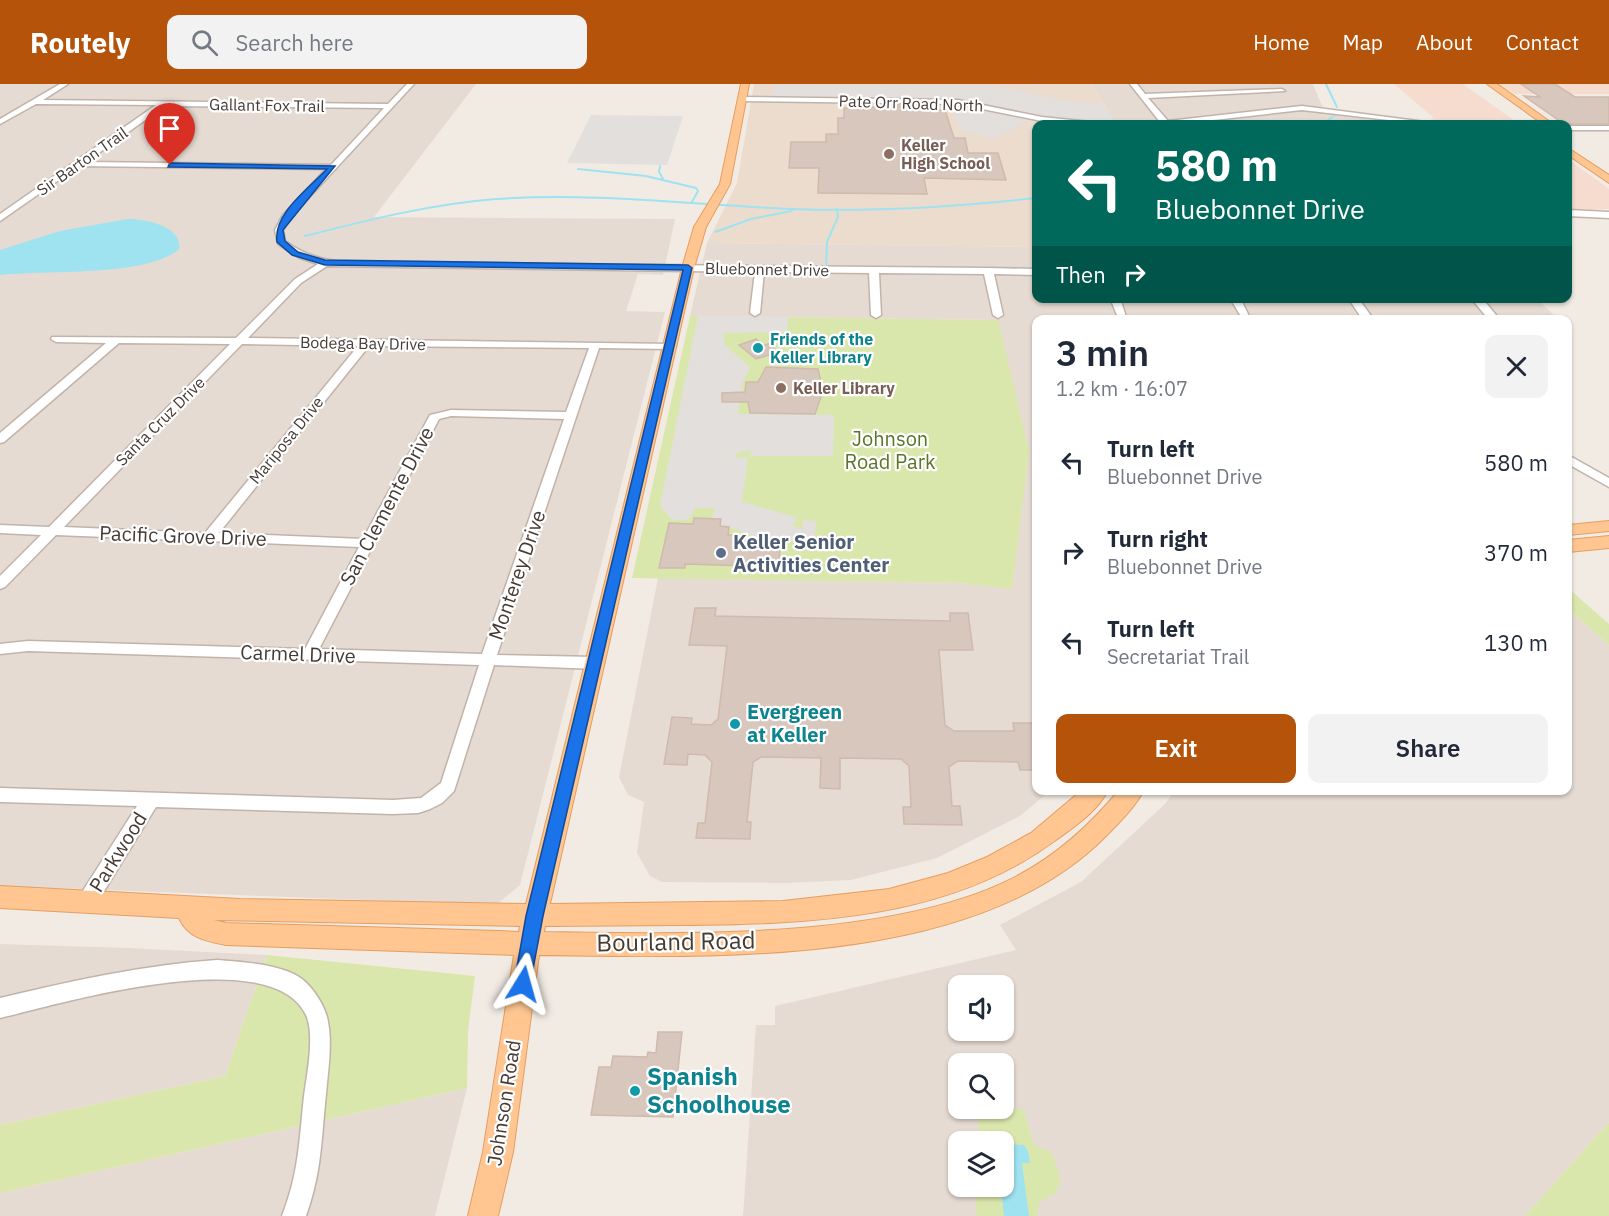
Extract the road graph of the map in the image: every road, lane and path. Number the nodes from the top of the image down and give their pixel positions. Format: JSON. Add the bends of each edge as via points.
{"nodes":[{"id":1,"x":65,"y":84,"type":"edge"},
{"id":2,"x":411,"y":84,"type":"edge"},
{"id":3,"x":745,"y":84,"type":"edge"},
{"id":4,"x":1133,"y":84,"type":"edge"},
{"id":5,"x":1209,"y":84,"type":"edge"},
{"id":6,"x":1491,"y":84,"type":"edge"},
{"id":7,"x":1280,"y":87,"type":"edge"},
{"id":8,"x":1482,"y":90,"type":"dead end"},
{"id":9,"x":1224,"y":93,"type":"junction"},
{"id":10,"x":1142,"y":96,"type":"junction"},
{"id":11,"x":742,"y":99,"type":"junction"},
{"id":12,"x":34,"y":102,"type":"junction"},
{"id":13,"x":163,"y":104,"type":"junction"},
{"id":14,"x":391,"y":106,"type":"junction"},
{"id":15,"x":1292,"y":108,"type":"junction"},
{"id":16,"x":1244,"y":114,"type":"junction"},
{"id":17,"x":1385,"y":117,"type":"junction"},
{"id":18,"x":1055,"y":120,"type":"edge"},
{"id":19,"x":1162,"y":120,"type":"edge"},
{"id":20,"x":1197,"y":120,"type":"edge"},
{"id":21,"x":1258,"y":120,"type":"edge"},
{"id":22,"x":1383,"y":120,"type":"edge"},
{"id":23,"x":1407,"y":120,"type":"edge"},
{"id":24,"x":1525,"y":120,"type":"edge"},
{"id":25,"x":1542,"y":120,"type":"edge"},
{"id":26,"x":0,"y":122,"type":"edge"},
{"id":27,"x":1572,"y":128,"type":"edge"},
{"id":28,"x":1609,"y":128,"type":"edge"},
{"id":29,"x":1572,"y":141,"type":"edge"},
{"id":30,"x":1572,"y":154,"type":"edge"},
{"id":31,"x":77,"y":164,"type":"junction"},
{"id":32,"x":333,"y":167,"type":"junction"},
{"id":33,"x":1609,"y":167,"type":"edge"},
{"id":34,"x":1609,"y":180,"type":"edge"},
{"id":35,"x":1572,"y":213,"type":"edge"},
{"id":36,"x":1608,"y":214,"type":"edge"},
{"id":37,"x":0,"y":218,"type":"edge"},
{"id":38,"x":325,"y":263,"type":"junction"},
{"id":39,"x":688,"y":268,"type":"junction"},
{"id":40,"x":760,"y":269,"type":"junction"},
{"id":41,"x":874,"y":270,"type":"junction"},
{"id":42,"x":988,"y":271,"type":"junction"},
{"id":43,"x":1032,"y":272,"type":"edge"},
{"id":44,"x":1480,"y":303,"type":"edge"},
{"id":45,"x":755,"y":313,"type":"dead end"},
{"id":46,"x":876,"y":315,"type":"dead end"},
{"id":47,"x":998,"y":315,"type":"dead end"},
{"id":48,"x":1491,"y":315,"type":"edge"},
{"id":49,"x":56,"y":339,"type":"dead end"},
{"id":50,"x":116,"y":340,"type":"junction"},
{"id":51,"x":239,"y":341,"type":"junction"},
{"id":52,"x":366,"y":343,"type":"junction"},
{"id":53,"x":596,"y":345,"type":"junction"},
{"id":54,"x":671,"y":346,"type":"junction"},
{"id":55,"x":572,"y":416,"type":"junction"},
{"id":56,"x":0,"y":439,"type":"edge"},
{"id":57,"x":1572,"y":461,"type":"edge"},
{"id":58,"x":1609,"y":483,"type":"edge"},
{"id":59,"x":1609,"y":526,"type":"edge"},
{"id":60,"x":0,"y":529,"type":"edge"},
{"id":61,"x":1572,"y":530,"type":"edge"},
{"id":62,"x":49,"y":532,"type":"junction"},
{"id":63,"x":209,"y":537,"type":"junction"},
{"id":64,"x":1609,"y":542,"type":"edge"},
{"id":65,"x":367,"y":543,"type":"junction"},
{"id":66,"x":1572,"y":546,"type":"edge"},
{"id":67,"x":0,"y":584,"type":"edge"},
{"id":68,"x":0,"y":649,"type":"edge"},
{"id":69,"x":309,"y":655,"type":"junction"},
{"id":70,"x":488,"y":660,"type":"junction"},
{"id":71,"x":596,"y":663,"type":"junction"},
{"id":72,"x":0,"y":795,"type":"edge"},
{"id":73,"x":1092,"y":795,"type":"edge"},
{"id":74,"x":1128,"y":795,"type":"edge"},
{"id":75,"x":150,"y":801,"type":"junction"},
{"id":76,"x":922,"y":891,"type":"junction"},
{"id":77,"x":0,"y":897,"type":"edge"},
{"id":78,"x":86,"y":903,"type":"junction"},
{"id":79,"x":188,"y":909,"type":"junction"},
{"id":80,"x":535,"y":916,"type":"junction"},
{"id":81,"x":934,"y":917,"type":"junction"},
{"id":82,"x":528,"y":945,"type":"junction"},
{"id":83,"x":0,"y":1008,"type":"edge"},
{"id":84,"x":294,"y":1216,"type":"edge"},
{"id":85,"x":483,"y":1216,"type":"edge"}],
"edges":[{"from":1,"to":12,"type":"street"},
{"from":2,"to":14,"type":"street","name":"Bluebonnet Drive"},
{"from":3,"to":11,"type":"main road","name":"Johnson Road"},
{"from":4,"to":10,"type":"street"},
{"from":5,"to":9,"type":"street"},
{"from":6,"to":25,"type":"main road"},
{"from":7,"to":9,"type":"street"},
{"from":7,"to":15,"type":"street"},
{"from":8,"to":24,"type":"main road"},
{"from":9,"to":10,"type":"street"},
{"from":10,"to":19,"type":"street"},
{"from":11,"to":18,"type":"street","name":"Pate Orr Road North","via":[[948,101]]},
{"from":11,"to":39,"type":"main road","name":"Johnson Road","via":[[725,184],[708,210]]},
{"from":12,"to":13,"type":"street","name":"Gallant Fox Trail"},
{"from":12,"to":26,"type":"street"},
{"from":13,"to":14,"type":"street","name":"Gallant Fox Trail"},
{"from":13,"to":31,"type":"street","name":"Sir Barton Trail"},
{"from":14,"to":32,"type":"street","name":"Bluebonnet Drive"},
{"from":15,"to":16,"type":"street","name":"Pate Orr Road North"},
{"from":15,"to":17,"type":"street","name":"Pate Orr Road North"},
{"from":16,"to":20,"type":"street","name":"Pate Orr Road North"},
{"from":16,"to":21,"type":"street"},
{"from":17,"to":22,"type":"street"},
{"from":17,"to":23,"type":"street","name":"Pate Orr Road North"},
{"from":27,"to":28,"type":"street"},
{"from":29,"to":33,"type":"main road"},
{"from":30,"to":34,"type":"main road"},
{"from":31,"to":32,"type":"street"},
{"from":31,"to":37,"type":"street","name":"Sir Barton Trail"},
{"from":32,"to":38,"type":"street","name":"Bluebonnet Drive","via":[[279,230],[281,242],[295,253]]},
{"from":35,"to":36,"type":"street"},
{"from":38,"to":39,"type":"street","name":"Bluebonnet Drive"},
{"from":38,"to":51,"type":"street","name":"Santa Cruz Drive","via":[[298,281]]},
{"from":39,"to":40,"type":"street","name":"Bluebonnet Drive"},
{"from":39,"to":54,"type":"main road","name":"Johnson Road"},
{"from":40,"to":41,"type":"street","name":"Bluebonnet Drive"},
{"from":40,"to":45,"type":"street"},
{"from":41,"to":42,"type":"street","name":"Bluebonnet Drive"},
{"from":41,"to":46,"type":"street"},
{"from":42,"to":43,"type":"street","name":"Bluebonnet Drive"},
{"from":42,"to":47,"type":"street"},
{"from":44,"to":48,"type":"street"},
{"from":49,"to":50,"type":"street","name":"Bodega Bay Drive"},
{"from":50,"to":51,"type":"street","name":"Bodega Bay Drive"},
{"from":50,"to":56,"type":"street"},
{"from":51,"to":52,"type":"street","name":"Bodega Bay Drive"},
{"from":51,"to":62,"type":"street","name":"Santa Cruz Drive"},
{"from":52,"to":53,"type":"street","name":"Bodega Bay Drive"},
{"from":52,"to":63,"type":"street","name":"Mariposa Drive"},
{"from":53,"to":54,"type":"street","name":"Bodega Bay Drive"},
{"from":53,"to":55,"type":"street","name":"Monterey Drive"},
{"from":54,"to":71,"type":"main road","name":"Johnson Road"},
{"from":55,"to":65,"type":"street","name":"San Clemente Drive","via":[[451,413],[434,417]]},
{"from":55,"to":70,"type":"street","name":"Monterey Drive"},
{"from":57,"to":58,"type":"street"},
{"from":59,"to":61,"type":"main road"},
{"from":60,"to":62,"type":"street","name":"Pacific Grove Drive"},
{"from":62,"to":63,"type":"street","name":"Pacific Grove Drive"},
{"from":62,"to":67,"type":"street","name":"Santa Cruz Drive"},
{"from":63,"to":65,"type":"street","name":"Pacific Grove Drive"},
{"from":64,"to":66,"type":"main road"},
{"from":65,"to":69,"type":"street","name":"San Clemente Drive"},
{"from":68,"to":69,"type":"street","name":"Carmel Drive","via":[[28,646]]},
{"from":69,"to":70,"type":"street","name":"Carmel Drive"},
{"from":70,"to":71,"type":"street","name":"Carmel Drive"},
{"from":70,"to":75,"type":"street","name":"Monterey Drive","via":[[448,786],[434,802],[393,807]]},
{"from":71,"to":80,"type":"main road","name":"Johnson Road"},
{"from":72,"to":75,"type":"street"},
{"from":73,"to":76,"type":"main road","name":"Bourland Road","via":[[1067,821],[1032,847],[990,868]]},
{"from":74,"to":81,"type":"main road","name":"Bourland Road","via":[[1110,820],[1078,850],[1009,891]]},
{"from":75,"to":78,"type":"street","name":"Parkwood"},
{"from":76,"to":80,"type":"main road","name":"Bourland Road","via":[[859,905],[799,911]]},
{"from":76,"to":81,"type":"main road"},
{"from":77,"to":78,"type":"main road","name":"Bourland Road"},
{"from":78,"to":79,"type":"main road","name":"Bourland Road"},
{"from":79,"to":80,"type":"main road","name":"Bourland Road"},
{"from":79,"to":82,"type":"main road","name":"Bourland Road","via":[[191,922],[226,934]]},
{"from":80,"to":82,"type":"main road","name":"Johnson Road"},
{"from":81,"to":82,"type":"main road","name":"Bourland Road","via":[[845,935],[799,939]]},
{"from":82,"to":85,"type":"main road","name":"Johnson Road","via":[[498,1152]]},
{"from":83,"to":84,"type":"street","via":[[175,971],[225,969],[272,974],[304,993],[315,1010],[319,1045],[306,1182]]}]}
